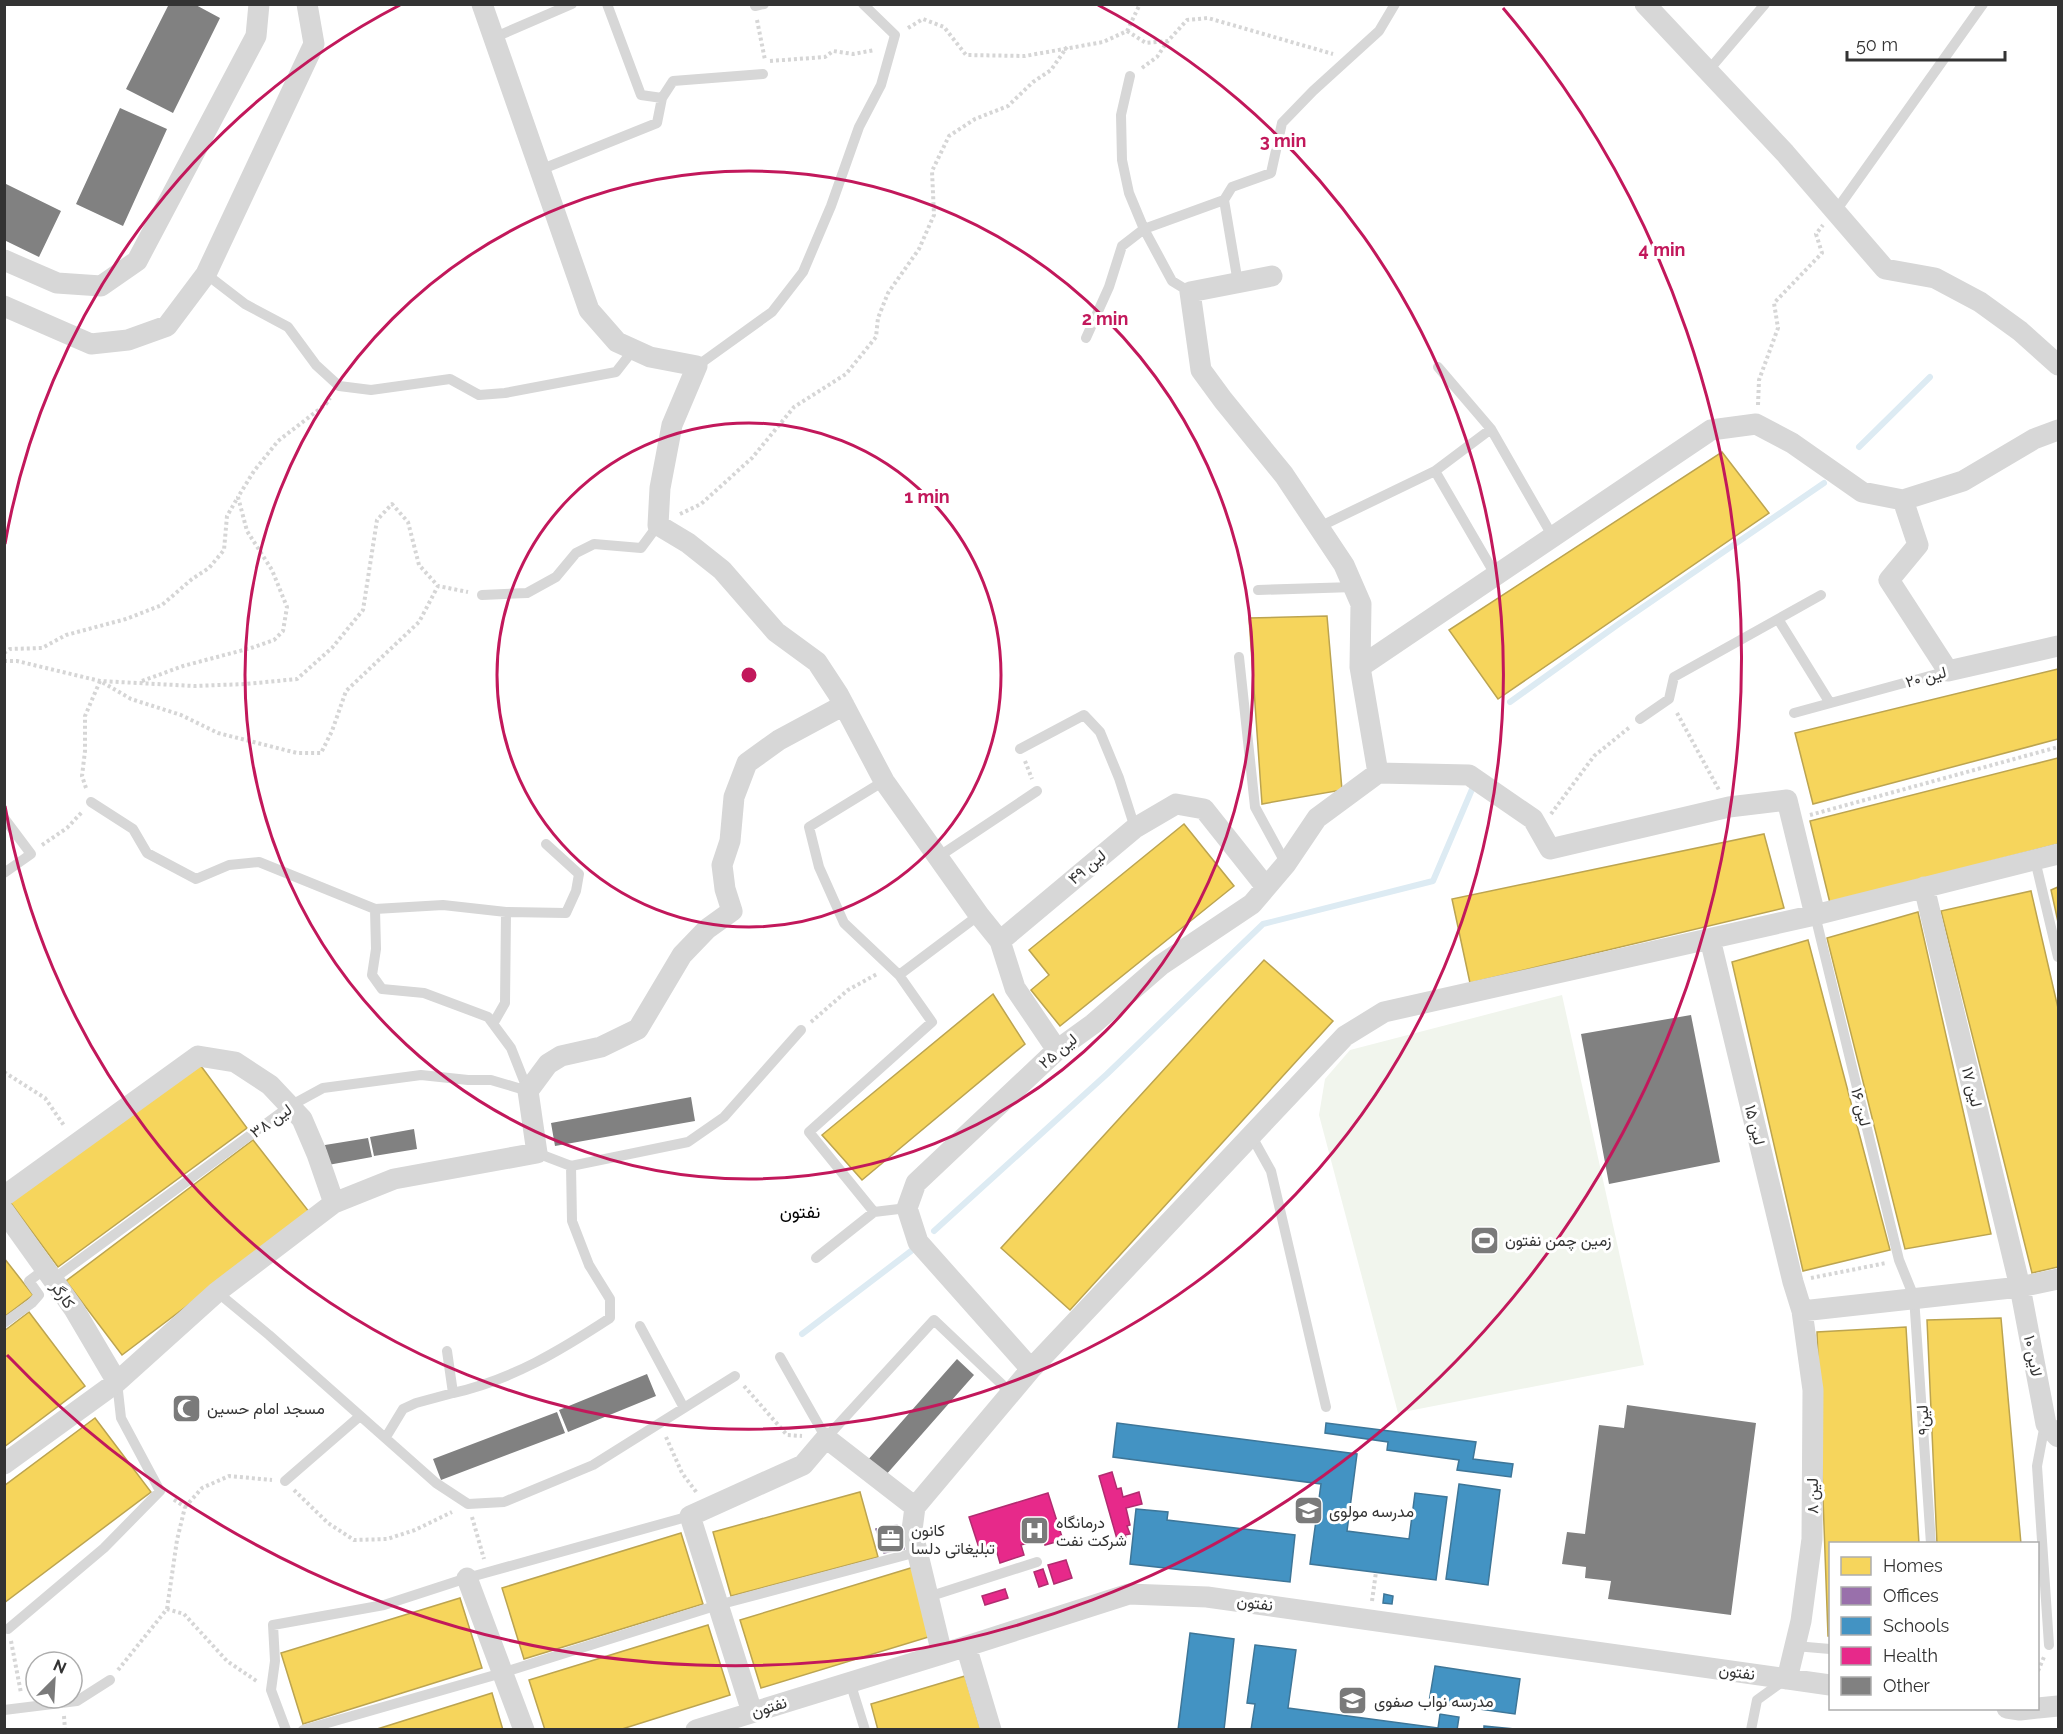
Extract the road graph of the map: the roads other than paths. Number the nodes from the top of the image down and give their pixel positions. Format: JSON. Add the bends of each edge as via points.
{"nodes":[{"id":1,"x":259,"y":4,"type":"edge"},
{"id":2,"x":307,"y":4,"type":"edge"},
{"id":3,"x":482,"y":4,"type":"edge"},
{"id":4,"x":607,"y":4,"type":"edge"},
{"id":5,"x":863,"y":4,"type":"edge"},
{"id":6,"x":1395,"y":4,"type":"edge"},
{"id":7,"x":1645,"y":4,"type":"edge"},
{"id":8,"x":1765,"y":4,"type":"edge"},
{"id":9,"x":1983,"y":4,"type":"edge"},
{"id":10,"x":570,"y":5,"type":"edge"},
{"id":11,"x":493,"y":38,"type":"junction"},
{"id":12,"x":1708,"y":70,"type":"junction"},
{"id":13,"x":763,"y":74,"type":"road end"},
{"id":14,"x":1130,"y":76,"type":"road end"},
{"id":15,"x":662,"y":98,"type":"junction"},
{"id":16,"x":540,"y":170,"type":"junction"},
{"id":17,"x":1224,"y":200,"type":"junction"},
{"id":18,"x":1835,"y":212,"type":"junction"},
{"id":19,"x":1144,"y":228,"type":"junction"},
{"id":20,"x":4,"y":260,"type":"edge"},
{"id":21,"x":206,"y":274,"type":"junction"},
{"id":22,"x":1272,"y":276,"type":"dead end"},
{"id":23,"x":1238,"y":283,"type":"junction"},
{"id":24,"x":1190,"y":292,"type":"junction"},
{"id":25,"x":4,"y":306,"type":"edge"},
{"id":26,"x":1086,"y":338,"type":"dead end"},
{"id":27,"x":634,"y":349,"type":"junction"},
{"id":28,"x":2058,"y":365,"type":"edge"},
{"id":29,"x":697,"y":366,"type":"junction"},
{"id":30,"x":1438,"y":367,"type":"dead end"},
{"id":31,"x":1491,"y":429,"type":"junction"},
{"id":32,"x":2058,"y":430,"type":"edge"},
{"id":33,"x":1435,"y":471,"type":"junction"},
{"id":34,"x":1903,"y":500,"type":"junction"},
{"id":35,"x":658,"y":525,"type":"junction"},
{"id":36,"x":1319,"y":527,"type":"junction"},
{"id":37,"x":1553,"y":537,"type":"junction"},
{"id":38,"x":1496,"y":576,"type":"junction"},
{"id":39,"x":1354,"y":587,"type":"junction"},
{"id":40,"x":1258,"y":590,"type":"dead end"},
{"id":41,"x":482,"y":595,"type":"road end"},
{"id":42,"x":1821,"y":595,"type":"dead end"},
{"id":43,"x":1778,"y":619,"type":"junction"},
{"id":44,"x":2058,"y":646,"type":"edge"},
{"id":45,"x":1239,"y":657,"type":"dead end"},
{"id":46,"x":1360,"y":667,"type":"junction"},
{"id":47,"x":1948,"y":670,"type":"junction"},
{"id":48,"x":1830,"y":703,"type":"junction"},
{"id":49,"x":844,"y":705,"type":"junction"},
{"id":50,"x":1794,"y":713,"type":"dead end"},
{"id":51,"x":1640,"y":719,"type":"road end"},
{"id":52,"x":1020,"y":749,"type":"road end"},
{"id":53,"x":1378,"y":773,"type":"junction"},
{"id":54,"x":884,"y":781,"type":"junction"},
{"id":55,"x":1037,"y":791,"type":"road end"},
{"id":56,"x":92,"y":802,"type":"road end"},
{"id":57,"x":4,"y":818,"type":"edge"},
{"id":58,"x":1135,"y":828,"type":"junction"},
{"id":59,"x":546,"y":844,"type":"dead end"},
{"id":60,"x":2058,"y":854,"type":"edge"},
{"id":61,"x":938,"y":857,"type":"junction"},
{"id":62,"x":2035,"y":860,"type":"junction"},
{"id":63,"x":1286,"y":864,"type":"junction"},
{"id":64,"x":4,"y":873,"type":"edge"},
{"id":65,"x":1266,"y":887,"type":"junction"},
{"id":66,"x":1924,"y":887,"type":"junction"},
{"id":67,"x":375,"y":909,"type":"junction"},
{"id":68,"x":506,"y":912,"type":"junction"},
{"id":69,"x":979,"y":915,"type":"junction"},
{"id":70,"x":1815,"y":915,"type":"junction"},
{"id":71,"x":1710,"y":939,"type":"junction"},
{"id":72,"x":1000,"y":941,"type":"junction"},
{"id":73,"x":2058,"y":957,"type":"edge"},
{"id":74,"x":899,"y":975,"type":"junction"},
{"id":75,"x":493,"y":1024,"type":"junction"},
{"id":76,"x":801,"y":1030,"type":"road end"},
{"id":77,"x":1057,"y":1050,"type":"junction"},
{"id":78,"x":528,"y":1091,"type":"junction"},
{"id":79,"x":290,"y":1106,"type":"junction"},
{"id":80,"x":1251,"y":1135,"type":"junction"},
{"id":81,"x":537,"y":1153,"type":"junction"},
{"id":82,"x":571,"y":1166,"type":"junction"},
{"id":83,"x":4,"y":1196,"type":"edge"},
{"id":84,"x":334,"y":1203,"type":"junction"},
{"id":85,"x":906,"y":1208,"type":"junction"},
{"id":86,"x":4,"y":1211,"type":"edge"},
{"id":87,"x":874,"y":1212,"type":"junction"},
{"id":88,"x":816,"y":1258,"type":"dead end"},
{"id":89,"x":48,"y":1274,"type":"junction"},
{"id":90,"x":2058,"y":1279,"type":"edge"},
{"id":91,"x":2020,"y":1287,"type":"junction"},
{"id":92,"x":217,"y":1292,"type":"junction"},
{"id":93,"x":1914,"y":1297,"type":"junction"},
{"id":94,"x":1802,"y":1311,"type":"junction"},
{"id":95,"x":4,"y":1323,"type":"edge"},
{"id":96,"x":640,"y":1326,"type":"dead end"},
{"id":97,"x":447,"y":1351,"type":"dead end"},
{"id":98,"x":780,"y":1357,"type":"dead end"},
{"id":99,"x":1031,"y":1369,"type":"junction"},
{"id":100,"x":735,"y":1376,"type":"road end"},
{"id":101,"x":117,"y":1382,"type":"junction"},
{"id":102,"x":453,"y":1393,"type":"junction"},
{"id":103,"x":1011,"y":1393,"type":"junction"},
{"id":104,"x":684,"y":1407,"type":"junction"},
{"id":105,"x":1326,"y":1407,"type":"dead end"},
{"id":106,"x":360,"y":1416,"type":"junction"},
{"id":107,"x":2052,"y":1431,"type":"edge"},
{"id":108,"x":386,"y":1437,"type":"junction"},
{"id":109,"x":826,"y":1438,"type":"junction"},
{"id":110,"x":4,"y":1464,"type":"edge"},
{"id":111,"x":285,"y":1481,"type":"road end"},
{"id":112,"x":915,"y":1507,"type":"junction"},
{"id":113,"x":699,"y":1512,"type":"junction"},
{"id":114,"x":1931,"y":1542,"type":"edge"},
{"id":115,"x":917,"y":1552,"type":"junction"},
{"id":116,"x":1037,"y":1562,"type":"dead end"},
{"id":117,"x":467,"y":1578,"type":"junction"},
{"id":118,"x":928,"y":1598,"type":"junction"},
{"id":119,"x":718,"y":1605,"type":"junction"},
{"id":120,"x":8,"y":1629,"type":"road end"},
{"id":121,"x":2049,"y":1645,"type":"dead end"},
{"id":122,"x":966,"y":1646,"type":"junction"},
{"id":123,"x":1795,"y":1646,"type":"junction"},
{"id":124,"x":1829,"y":1649,"type":"edge"},
{"id":125,"x":942,"y":1654,"type":"junction"},
{"id":126,"x":502,"y":1673,"type":"junction"},
{"id":127,"x":1786,"y":1679,"type":"junction"},
{"id":128,"x":110,"y":1680,"type":"road end"},
{"id":129,"x":850,"y":1682,"type":"junction"},
{"id":130,"x":1829,"y":1685,"type":"edge"},
{"id":131,"x":2058,"y":1706,"type":"edge"},
{"id":132,"x":2039,"y":1708,"type":"edge"},
{"id":133,"x":4,"y":1710,"type":"edge"},
{"id":134,"x":752,"y":1712,"type":"junction"},
{"id":135,"x":720,"y":1726,"type":"edge"},
{"id":136,"x":286,"y":1730,"type":"edge"},
{"id":137,"x":303,"y":1730,"type":"edge"},
{"id":138,"x":524,"y":1730,"type":"edge"},
{"id":139,"x":696,"y":1730,"type":"edge"},
{"id":140,"x":865,"y":1730,"type":"edge"},
{"id":141,"x":992,"y":1730,"type":"edge"},
{"id":142,"x":1751,"y":1730,"type":"edge"}],
"edges":[{"from":1,"to":20,"type":"street","via":[[256,36],[137,261],[101,286],[57,284]]},
{"from":2,"to":21,"type":"street","via":[[314,44]]},
{"from":3,"to":11,"type":"street"},
{"from":4,"to":15,"type":"lane","via":[[641,95]]},
{"from":5,"to":29,"type":"lane","via":[[895,35],[880,85],[859,127],[803,273],[772,312]]},
{"from":6,"to":17,"type":"lane","via":[[1379,31],[1282,123],[1271,173],[1232,187]]},
{"from":7,"to":12,"type":"street"},
{"from":8,"to":12,"type":"lane"},
{"from":9,"to":18,"type":"lane"},
{"from":10,"to":11,"type":"lane"},
{"from":11,"to":16,"type":"street"},
{"from":12,"to":18,"type":"street"},
{"from":13,"to":15,"type":"lane","via":[[673,81]]},
{"from":14,"to":19,"type":"lane","via":[[1120,115],[1122,160],[1129,193]]},
{"from":15,"to":16,"type":"lane","via":[[657,123]]},
{"from":16,"to":27,"type":"street","via":[[589,310],[617,342]]},
{"from":17,"to":19,"type":"lane"},
{"from":17,"to":23,"type":"lane"},
{"from":18,"to":28,"type":"street","via":[[1885,269],[1935,278],[1980,302]]},
{"from":19,"to":24,"type":"lane","via":[[1172,281]]},
{"from":19,"to":26,"type":"lane","via":[[1122,246]]},
{"from":21,"to":25,"type":"street","via":[[167,326],[128,340],[91,344]]},
{"from":21,"to":27,"type":"lane","via":[[245,304],[288,327],[316,365],[339,386],[371,390],[450,379],[479,395],[505,393],[616,372]]},
{"from":22,"to":23,"type":"street"},
{"from":23,"to":24,"type":"street"},
{"from":24,"to":36,"type":"street","via":[[1202,370],[1284,475]]},
{"from":27,"to":29,"type":"street","via":[[650,357]]},
{"from":29,"to":35,"type":"street","via":[[672,425],[660,488]]},
{"from":30,"to":31,"type":"lane"},
{"from":31,"to":33,"type":"lane"},
{"from":31,"to":37,"type":"lane"},
{"from":32,"to":34,"type":"street","via":[[2034,439],[1963,481]]},
{"from":33,"to":36,"type":"lane"},
{"from":33,"to":38,"type":"lane"},
{"from":34,"to":37,"type":"street","via":[[1862,492],[1792,443],[1756,424],[1712,430]]},
{"from":34,"to":47,"type":"street","via":[[1918,545],[1889,580]]},
{"from":35,"to":41,"type":"lane","via":[[640,548],[594,544],[576,553],[556,577],[527,593]]},
{"from":35,"to":49,"type":"street","via":[[722,570],[776,632],[817,662]]},
{"from":36,"to":39,"type":"street"},
{"from":37,"to":38,"type":"street"},
{"from":38,"to":46,"type":"street"},
{"from":39,"to":40,"type":"lane"},
{"from":39,"to":46,"type":"street","via":[[1361,604]]},
{"from":42,"to":43,"type":"lane"},
{"from":43,"to":48,"type":"lane"},
{"from":43,"to":51,"type":"lane","via":[[1674,677],[1669,699]]},
{"from":44,"to":47,"type":"street","name":"لین ۲۰"},
{"from":45,"to":63,"type":"lane","via":[[1255,807]]},
{"from":46,"to":53,"type":"street"},
{"from":47,"to":48,"type":"lane","name":"لین ۲۰"},
{"from":48,"to":50,"type":"lane","name":"لین ۲۰"},
{"from":49,"to":54,"type":"street"},
{"from":49,"to":78,"type":"street","via":[[779,740],[747,763],[734,797],[730,841],[722,865],[732,911],[707,929],[682,955],[638,1029],[601,1047],[561,1056],[548,1064]]},
{"from":52,"to":58,"type":"lane","via":[[1083,715],[1101,732]]},
{"from":53,"to":63,"type":"street","name":"لین ۲۵","via":[[1317,818]]},
{"from":53,"to":70,"type":"street","via":[[1468,775],[1533,819],[1550,849],[1729,807],[1787,800]]},
{"from":54,"to":61,"type":"street"},
{"from":54,"to":74,"type":"lane","via":[[809,827],[819,867],[844,922]]},
{"from":55,"to":61,"type":"lane"},
{"from":56,"to":67,"type":"lane","via":[[133,829],[147,853],[196,879],[229,865],[259,862]]},
{"from":57,"to":64,"type":"lane","via":[[30,854]]},
{"from":58,"to":65,"type":"street","name":"لین ۴۹","via":[[1176,804],[1204,809]]},
{"from":58,"to":72,"type":"street","name":"لین ۴۹"},
{"from":59,"to":68,"type":"lane","via":[[579,874],[566,913]]},
{"from":60,"to":62,"type":"street"},
{"from":61,"to":69,"type":"street"},
{"from":62,"to":66,"type":"street"},
{"from":62,"to":73,"type":"lane"},
{"from":63,"to":65,"type":"street","name":"لین ۲۵"},
{"from":65,"to":77,"type":"street","name":"لین ۲۵","via":[[1252,904],[1161,965]]},
{"from":66,"to":70,"type":"street"},
{"from":66,"to":91,"type":"street","name":"لین ۱۷"},
{"from":67,"to":68,"type":"lane","via":[[442,905]]},
{"from":67,"to":75,"type":"lane","via":[[372,975],[381,989],[424,993],[488,1017]]},
{"from":68,"to":75,"type":"lane","via":[[505,1003]]},
{"from":69,"to":72,"type":"street"},
{"from":69,"to":74,"type":"lane"},
{"from":70,"to":71,"type":"street"},
{"from":70,"to":93,"type":"lane","name":"لین ۱۶","via":[[1899,1260]]},
{"from":71,"to":80,"type":"street","via":[[1384,1012],[1345,1035]]},
{"from":71,"to":94,"type":"street","name":"لین ۱۵"},
{"from":72,"to":77,"type":"street","via":[[1015,988]]},
{"from":74,"to":87,"type":"lane","via":[[932,1022],[809,1132]]},
{"from":75,"to":78,"type":"lane","via":[[511,1048]]},
{"from":76,"to":82,"type":"lane","via":[[724,1117],[688,1142]]},
{"from":77,"to":85,"type":"street","name":"لین ۲۵","via":[[916,1183]]},
{"from":78,"to":79,"type":"lane","name":"لین ۳۸","via":[[492,1080],[421,1075],[323,1088]]},
{"from":78,"to":81,"type":"street"},
{"from":79,"to":83,"type":"street","via":[[270,1084],[235,1062],[198,1056]]},
{"from":79,"to":84,"type":"street","via":[[302,1119]]},
{"from":79,"to":89,"type":"lane","name":"لین ۳۸"},
{"from":80,"to":99,"type":"street"},
{"from":80,"to":105,"type":"lane","via":[[1271,1171]]},
{"from":81,"to":82,"type":"lane"},
{"from":81,"to":84,"type":"street","via":[[394,1179]]},
{"from":82,"to":102,"type":"lane","via":[[572,1221],[589,1265],[610,1299],[610,1318],[531,1367]]},
{"from":84,"to":92,"type":"street"},
{"from":85,"to":87,"type":"lane"},
{"from":85,"to":99,"type":"street","via":[[918,1242]]},
{"from":86,"to":89,"type":"street","name":"کارگر"},
{"from":87,"to":88,"type":"lane"},
{"from":89,"to":95,"type":"lane","via":[[29,1281],[39,1295]]},
{"from":89,"to":101,"type":"street","name":"کارگر","via":[[74,1309]]},
{"from":90,"to":91,"type":"street"},
{"from":91,"to":93,"type":"street"},
{"from":91,"to":107,"type":"street","name":"لاین ۱۰"},
{"from":92,"to":101,"type":"street"},
{"from":92,"to":106,"type":"lane"},
{"from":93,"to":94,"type":"street"},
{"from":93,"to":114,"type":"lane","name":"لین۹"},
{"from":94,"to":123,"type":"street","name":"لین ۸","via":[[1813,1390],[1812,1539]]},
{"from":96,"to":104,"type":"lane"},
{"from":97,"to":102,"type":"lane"},
{"from":98,"to":109,"type":"lane"},
{"from":99,"to":103,"type":"street"},
{"from":100,"to":104,"type":"lane"},
{"from":101,"to":110,"type":"street"},
{"from":101,"to":120,"type":"lane","via":[[121,1418],[160,1491],[104,1548]]},
{"from":102,"to":108,"type":"lane","via":[[404,1409]]},
{"from":103,"to":109,"type":"lane","via":[[934,1320]]},
{"from":103,"to":112,"type":"street"},
{"from":104,"to":108,"type":"lane","via":[[593,1465],[504,1502],[468,1504],[436,1483]]},
{"from":106,"to":108,"type":"lane"},
{"from":106,"to":111,"type":"lane"},
{"from":107,"to":121,"type":"lane","via":[[2037,1466]]},
{"from":109,"to":112,"type":"street"},
{"from":109,"to":113,"type":"street","via":[[803,1465]]},
{"from":112,"to":115,"type":"street","via":[[912,1530]]},
{"from":113,"to":117,"type":"lane"},
{"from":113,"to":119,"type":"street"},
{"from":115,"to":118,"type":"street"},
{"from":115,"to":119,"type":"lane"},
{"from":116,"to":118,"type":"lane"},
{"from":117,"to":126,"type":"street"},
{"from":117,"to":136,"type":"lane","via":[[384,1605],[273,1624],[275,1661],[271,1690]]},
{"from":118,"to":125,"type":"street"},
{"from":119,"to":126,"type":"lane"},
{"from":119,"to":134,"type":"street"},
{"from":122,"to":125,"type":"street","name":"نفتون"},
{"from":122,"to":127,"type":"street","name":"نفتون","via":[[1129,1594],[1207,1597]]},
{"from":122,"to":141,"type":"street"},
{"from":123,"to":124,"type":"lane"},
{"from":123,"to":127,"type":"street","name":"لین ۸"},
{"from":125,"to":129,"type":"street","name":"نفتون"},
{"from":126,"to":137,"type":"lane"},
{"from":126,"to":138,"type":"street"},
{"from":127,"to":130,"type":"street","name":"نفتون"},
{"from":127,"to":142,"type":"lane","via":[[1757,1700]]},
{"from":128,"to":133,"type":"lane","via":[[77,1701]]},
{"from":129,"to":134,"type":"street","name":"نفتون"},
{"from":129,"to":140,"type":"lane"},
{"from":131,"to":132,"type":"street"},
{"from":134,"to":135,"type":"street","name":"نفتون"},
{"from":135,"to":139,"type":"street","name":"نفتون"}]}
